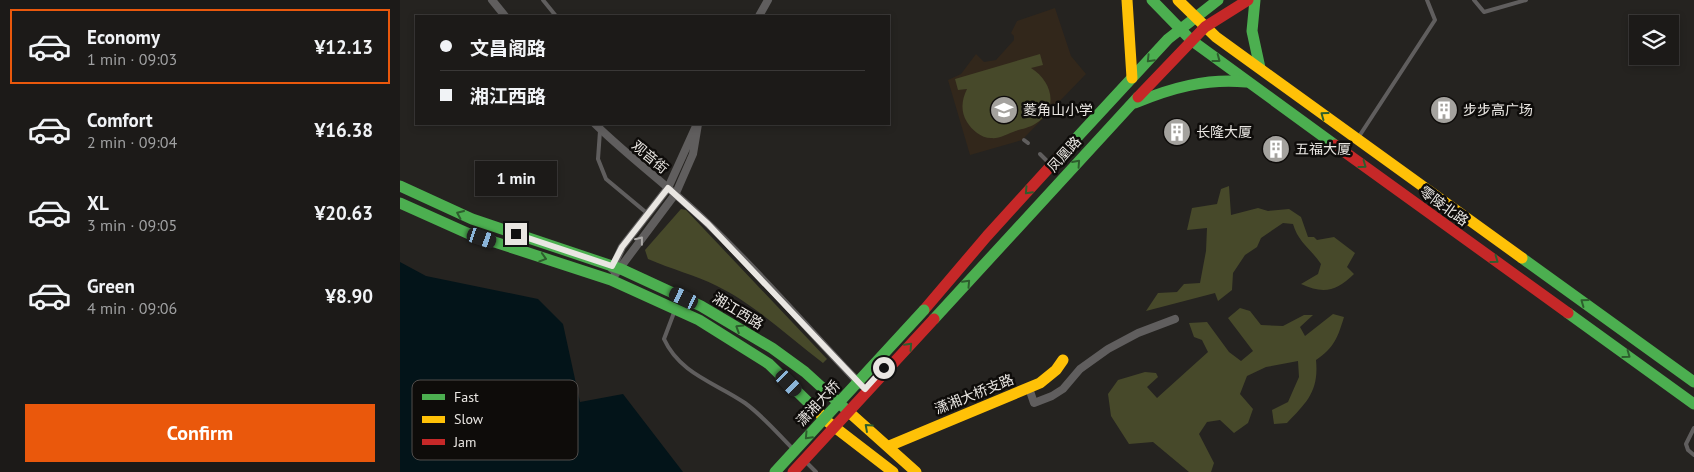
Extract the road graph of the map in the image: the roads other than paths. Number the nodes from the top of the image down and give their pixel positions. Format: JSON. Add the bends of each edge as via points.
{"nodes":[{"id":1,"x":492,"y":0,"type":"edge"},
{"id":2,"x":543,"y":0,"type":"edge"},
{"id":3,"x":768,"y":0,"type":"edge"},
{"id":4,"x":1127,"y":0,"type":"edge"},
{"id":5,"x":1152,"y":0,"type":"edge"},
{"id":6,"x":1178,"y":0,"type":"edge"},
{"id":7,"x":1218,"y":0,"type":"edge"},
{"id":8,"x":1248,"y":0,"type":"edge"},
{"id":9,"x":1255,"y":0,"type":"edge"},
{"id":10,"x":1426,"y":0,"type":"edge"},
{"id":11,"x":1474,"y":0,"type":"edge"},
{"id":12,"x":1526,"y":0,"type":"edge"},
{"id":13,"x":504,"y":15,"type":"edge"},
{"id":14,"x":555,"y":15,"type":"edge"},
{"id":15,"x":760,"y":15,"type":"edge"},
{"id":16,"x":1193,"y":16,"type":"junction"},
{"id":17,"x":1205,"y":27,"type":"junction"},
{"id":18,"x":1180,"y":29,"type":"junction"},
{"id":19,"x":1191,"y":40,"type":"junction"},
{"id":20,"x":1260,"y":68,"type":"junction"},
{"id":21,"x":1132,"y":78,"type":"junction"},
{"id":22,"x":1249,"y":83,"type":"junction"},
{"id":23,"x":1130,"y":105,"type":"junction"},
{"id":24,"x":698,"y":125,"type":"edge"},
{"id":25,"x":698,"y":125,"type":"edge"},
{"id":26,"x":598,"y":126,"type":"edge"},
{"id":27,"x":1357,"y":139,"type":"junction"},
{"id":28,"x":1024,"y":140,"type":"dead end"},
{"id":29,"x":1028,"y":143,"type":"dead end"},
{"id":30,"x":1040,"y":154,"type":"dead end"},
{"id":31,"x":1052,"y":165,"type":"junction"},
{"id":32,"x":400,"y":186,"type":"edge"},
{"id":33,"x":668,"y":188,"type":"junction"},
{"id":34,"x":676,"y":193,"type":"junction"},
{"id":35,"x":400,"y":203,"type":"edge"},
{"id":36,"x":648,"y":214,"type":"junction"},
{"id":37,"x":616,"y":267,"type":"junction"},
{"id":38,"x":611,"y":280,"type":"junction"},
{"id":39,"x":676,"y":308,"type":"junction"},
{"id":40,"x":924,"y":310,"type":"joint"},
{"id":41,"x":934,"y":319,"type":"joint"},
{"id":42,"x":1175,"y":319,"type":"dead end"},
{"id":43,"x":894,"y":357,"type":"dead end"},
{"id":44,"x":1063,"y":360,"type":"dead end"},
{"id":45,"x":1694,"y":382,"type":"edge"},
{"id":46,"x":1029,"y":388,"type":"junction"},
{"id":47,"x":1694,"y":404,"type":"edge"},
{"id":48,"x":1694,"y":428,"type":"edge"},
{"id":49,"x":889,"y":446,"type":"junction"},
{"id":50,"x":1694,"y":455,"type":"edge"},
{"id":51,"x":775,"y":472,"type":"edge"},
{"id":52,"x":793,"y":472,"type":"edge"},
{"id":53,"x":816,"y":472,"type":"edge"},
{"id":54,"x":893,"y":472,"type":"edge"},
{"id":55,"x":916,"y":472,"type":"edge"}],
"edges":[{"from":1,"to":13,"type":"street"},
{"from":2,"to":14,"type":"lane"},
{"from":3,"to":15,"type":"street"},
{"from":4,"to":21,"type":"main road"},
{"from":5,"to":18,"type":"main road","name":"零陵北路"},
{"from":6,"to":16,"type":"main road","name":"零陵北路"},
{"from":7,"to":16,"type":"main road","name":"凤凰路"},
{"from":8,"to":17,"type":"main road","name":"凤凰路"},
{"from":9,"to":20,"type":"main road","via":[[1252,31]]},
{"from":10,"to":27,"type":"lane","via":[[1436,20]]},
{"from":11,"to":12,"type":"lane","via":[[1484,12]]},
{"from":16,"to":17,"type":"main road","name":"零陵北路"},
{"from":16,"to":18,"type":"main road","name":"凤凰路"},
{"from":17,"to":19,"type":"main road","name":"凤凰路"},
{"from":17,"to":20,"type":"main road","name":"零陵北路"},
{"from":18,"to":19,"type":"main road","name":"零陵北路"},
{"from":18,"to":21,"type":"main road","name":"凤凰路","one_way":true},
{"from":19,"to":22,"type":"main road","name":"零陵北路","one_way":true},
{"from":19,"to":23,"type":"main road","name":"凤凰路"},
{"from":27,"to":20,"type":"main road","name":"零陵北路","one_way":true},
{"from":21,"to":31,"type":"main road","name":"凤凰路"},
{"from":22,"to":23,"type":"main road","via":[[1213,81],[1158,94]]},
{"from":22,"to":47,"type":"main road","name":"零陵北路","one_way":true},
{"from":41,"to":23,"type":"main road","name":"凤凰路","one_way":true},
{"from":24,"to":33,"type":"street"},
{"from":25,"to":34,"type":"street","via":[[693,154]]},
{"from":26,"to":33,"type":"street","name":"观音街"},
{"from":26,"to":36,"type":"lane","via":[[598,159],[606,179]]},
{"from":45,"to":27,"type":"main road","name":"零陵北路","one_way":true},
{"from":28,"to":29,"type":"lane"},
{"from":30,"to":31,"type":"lane"},
{"from":31,"to":40,"type":"main road","name":"凤凰路","one_way":true,"via":[[959,266]]},
{"from":37,"to":32,"type":"main road","name":"湘江西路","one_way":true,"via":[[472,219]]},
{"from":33,"to":34,"type":"street","name":"观音街"},
{"from":33,"to":36,"type":"street"},
{"from":37,"to":34,"type":"street","one_way":true},
{"from":34,"to":43,"type":"street","name":"观音街","via":[[865,389]]},
{"from":35,"to":38,"type":"main road","name":"湘江西路","one_way":true,"via":[[467,233]]},
{"from":36,"to":37,"type":"street","via":[[622,247]]},
{"from":37,"to":38,"type":"street"},
{"from":49,"to":37,"type":"main road","name":"湘江西路","one_way":true,"via":[[825,388],[772,348],[701,306]]},
{"from":38,"to":39,"type":"main road","name":"湘江西路"},
{"from":39,"to":53,"type":"lane","via":[[664,339],[673,353],[691,372],[752,409]]},
{"from":39,"to":54,"type":"main road","name":"湘江西路","via":[[769,364],[828,422]]},
{"from":40,"to":51,"type":"main road","name":"潇湘大桥","one_way":true,"bridge":true},
{"from":52,"to":41,"type":"main road","name":"潇湘大桥","one_way":true,"bridge":true},
{"from":42,"to":46,"type":"street","via":[[1108,349],[1080,369],[1063,389],[1052,396],[1034,403]]},
{"from":44,"to":46,"type":"main road","name":"潇湘大桥支路","via":[[1049,378]]},
{"from":46,"to":49,"type":"main road","name":"潇湘大桥支路"},
{"from":48,"to":50,"type":"lane","via":[[1686,444]]},
{"from":49,"to":55,"type":"main road","name":"湘江西路"}]}
